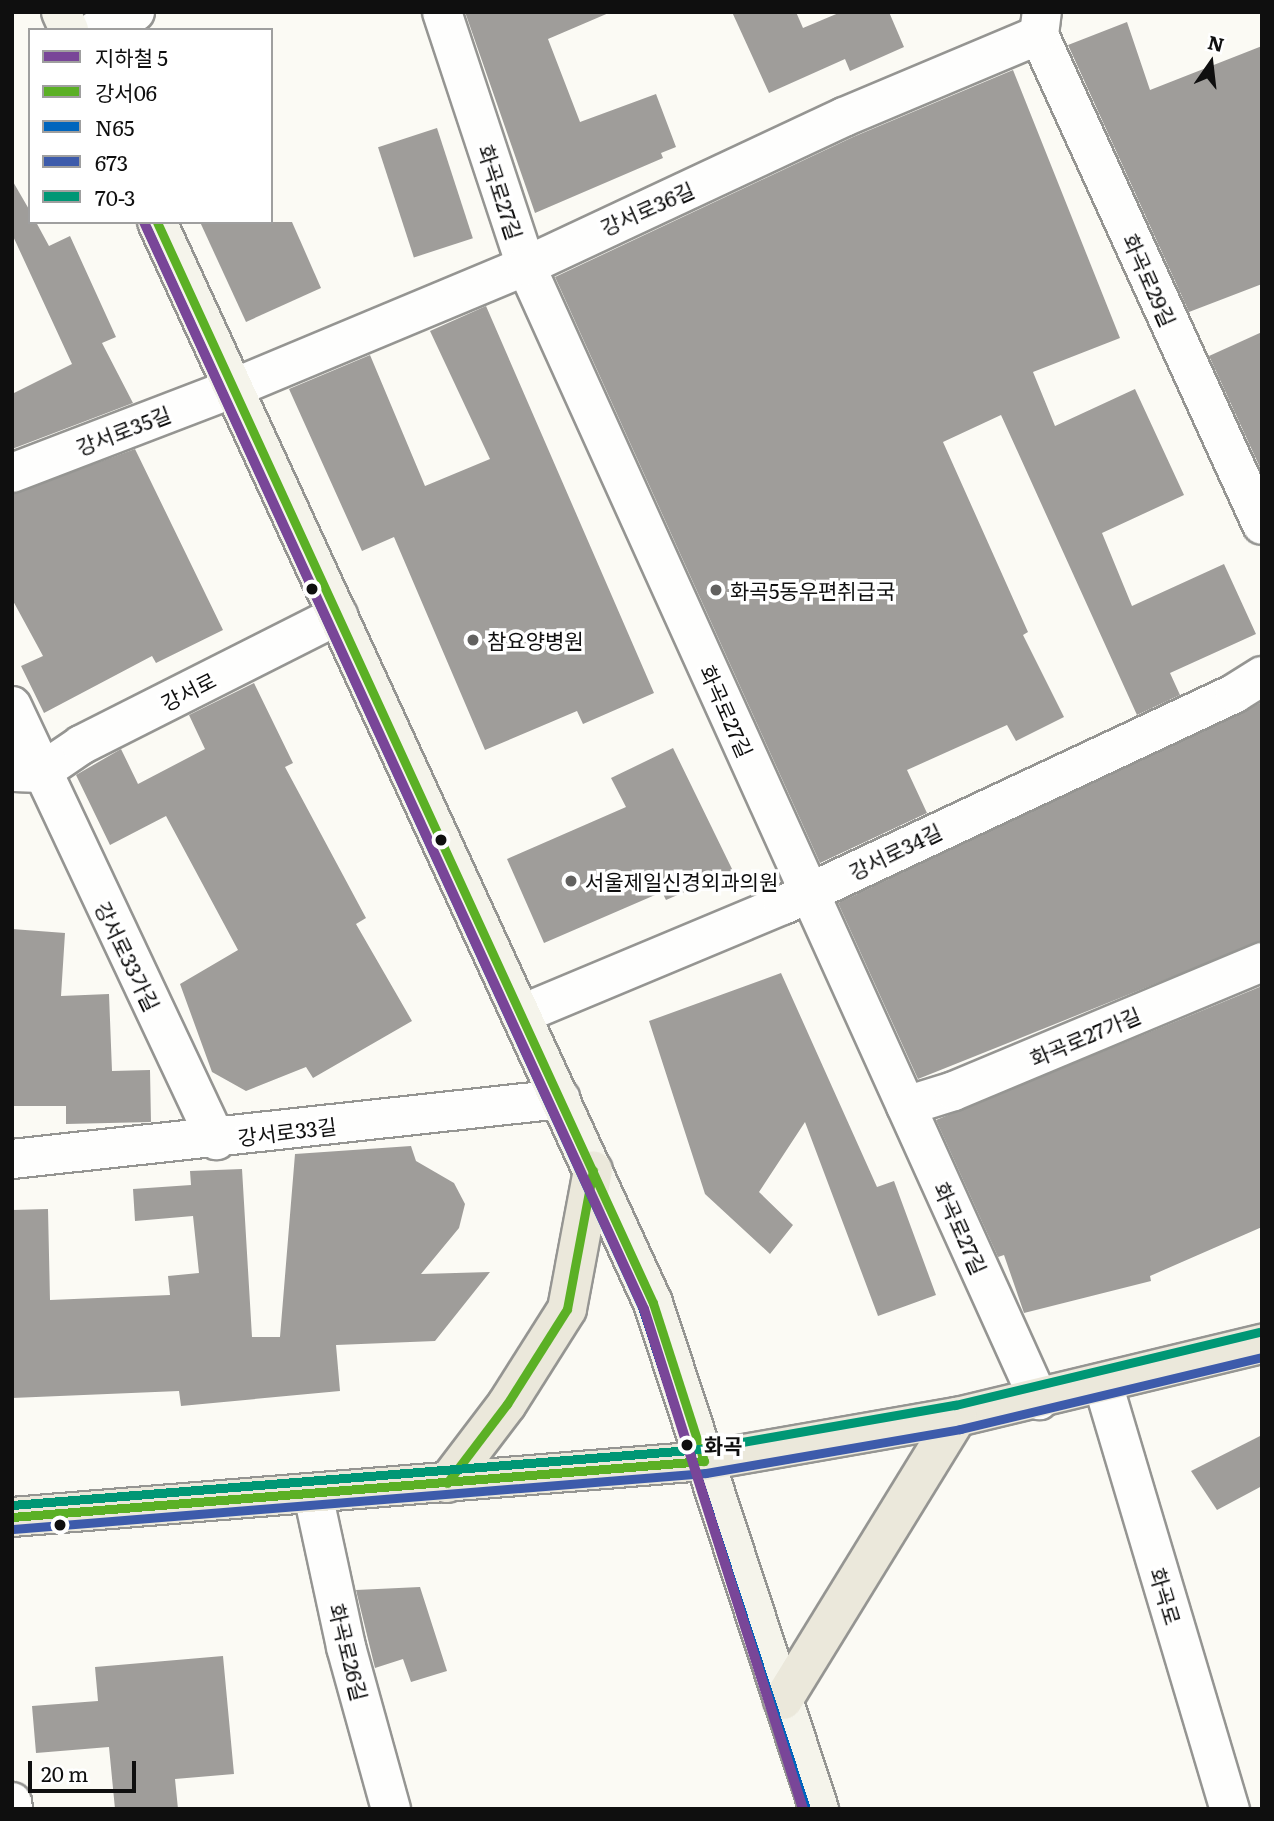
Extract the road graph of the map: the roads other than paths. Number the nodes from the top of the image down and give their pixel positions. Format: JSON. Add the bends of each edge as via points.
{"nodes":[{"id":1,"x":61,"y":12,"type":"edge"},
{"id":2,"x":135,"y":12,"type":"edge"},
{"id":3,"x":442,"y":12,"type":"edge"},
{"id":4,"x":1040,"y":24,"type":"edge"},
{"id":5,"x":68,"y":28,"type":"edge"},
{"id":6,"x":100,"y":28,"type":"edge"},
{"id":7,"x":158,"y":224,"type":"edge"},
{"id":8,"x":526,"y":266,"type":"junction"},
{"id":9,"x":234,"y":388,"type":"junction"},
{"id":10,"x":12,"y":473,"type":"edge"},
{"id":11,"x":1262,"y":525,"type":"edge"},
{"id":12,"x":338,"y":615,"type":"junction"},
{"id":13,"x":1262,"y":676,"type":"edge"},
{"id":14,"x":12,"y":706,"type":"edge"},
{"id":15,"x":26,"y":773,"type":"edge"},
{"id":16,"x":807,"y":892,"type":"junction"},
{"id":17,"x":1262,"y":962,"type":"edge"},
{"id":18,"x":522,"y":1014,"type":"junction"},
{"id":19,"x":561,"y":1100,"type":"junction"},
{"id":20,"x":906,"y":1107,"type":"junction"},
{"id":21,"x":216,"y":1140,"type":"junction"},
{"id":22,"x":12,"y":1159,"type":"edge"},
{"id":23,"x":593,"y":1170,"type":"junction"},
{"id":24,"x":1262,"y":1343,"type":"edge"},
{"id":25,"x":1102,"y":1384,"type":"junction"},
{"id":26,"x":1039,"y":1400,"type":"junction"},
{"id":27,"x":957,"y":1417,"type":"junction"},
{"id":28,"x":704,"y":1461,"type":"junction"},
{"id":29,"x":447,"y":1483,"type":"junction"},
{"id":30,"x":313,"y":1494,"type":"junction"},
{"id":31,"x":12,"y":1517,"type":"edge"},
{"id":32,"x":783,"y":1700,"type":"junction"},
{"id":33,"x":12,"y":1802,"type":"edge"},
{"id":34,"x":13,"y":1809,"type":"edge"},
{"id":35,"x":391,"y":1809,"type":"edge"},
{"id":36,"x":819,"y":1809,"type":"edge"},
{"id":37,"x":1230,"y":1809,"type":"edge"}],
"edges":[{"from":1,"to":5,"type":"main road"},
{"from":2,"to":6,"type":"street"},
{"from":3,"to":8,"type":"street","name":"화곡로27길"},
{"from":4,"to":8,"type":"street","name":"강서로36길"},
{"from":4,"to":11,"type":"street","name":"화곡로29길"},
{"from":7,"to":9,"type":"main road"},
{"from":8,"to":9,"type":"street","name":"강서로36길"},
{"from":8,"to":16,"type":"street","name":"화곡로27길"},
{"from":9,"to":10,"type":"street","name":"강서로35길"},
{"from":9,"to":12,"type":"main road"},
{"from":12,"to":15,"type":"street","name":"강서로"},
{"from":12,"to":18,"type":"main road"},
{"from":13,"to":16,"type":"street","name":"강서로34길","via":[[1235,693]]},
{"from":14,"to":15,"type":"street","name":"강서로33가길"},
{"from":15,"to":21,"type":"street","name":"강서로33가길"},
{"from":16,"to":18,"type":"street","name":"강서로34길"},
{"from":16,"to":20,"type":"street","name":"화곡로27길"},
{"from":17,"to":20,"type":"street","name":"화곡로27가길"},
{"from":18,"to":19,"type":"main road"},
{"from":19,"to":21,"type":"street","name":"강서로33길"},
{"from":19,"to":23,"type":"main road"},
{"from":20,"to":26,"type":"street","name":"화곡로27길"},
{"from":21,"to":22,"type":"street","name":"강서로33길"},
{"from":23,"to":28,"type":"main road","via":[[653,1303]]},
{"from":23,"to":29,"type":"main road","via":[[567,1309],[507,1404]]},
{"from":24,"to":25,"type":"main road"},
{"from":25,"to":26,"type":"main road"},
{"from":25,"to":37,"type":"street","name":"화곡로"},
{"from":26,"to":27,"type":"main road"},
{"from":27,"to":28,"type":"main road"},
{"from":27,"to":32,"type":"main road"},
{"from":28,"to":29,"type":"main road"},
{"from":28,"to":32,"type":"main road"},
{"from":29,"to":30,"type":"main road"},
{"from":30,"to":31,"type":"main road"},
{"from":30,"to":35,"type":"street","name":"화곡로26길","via":[[346,1647]]},
{"from":32,"to":36,"type":"main road"},
{"from":33,"to":34,"type":"street"}]}
